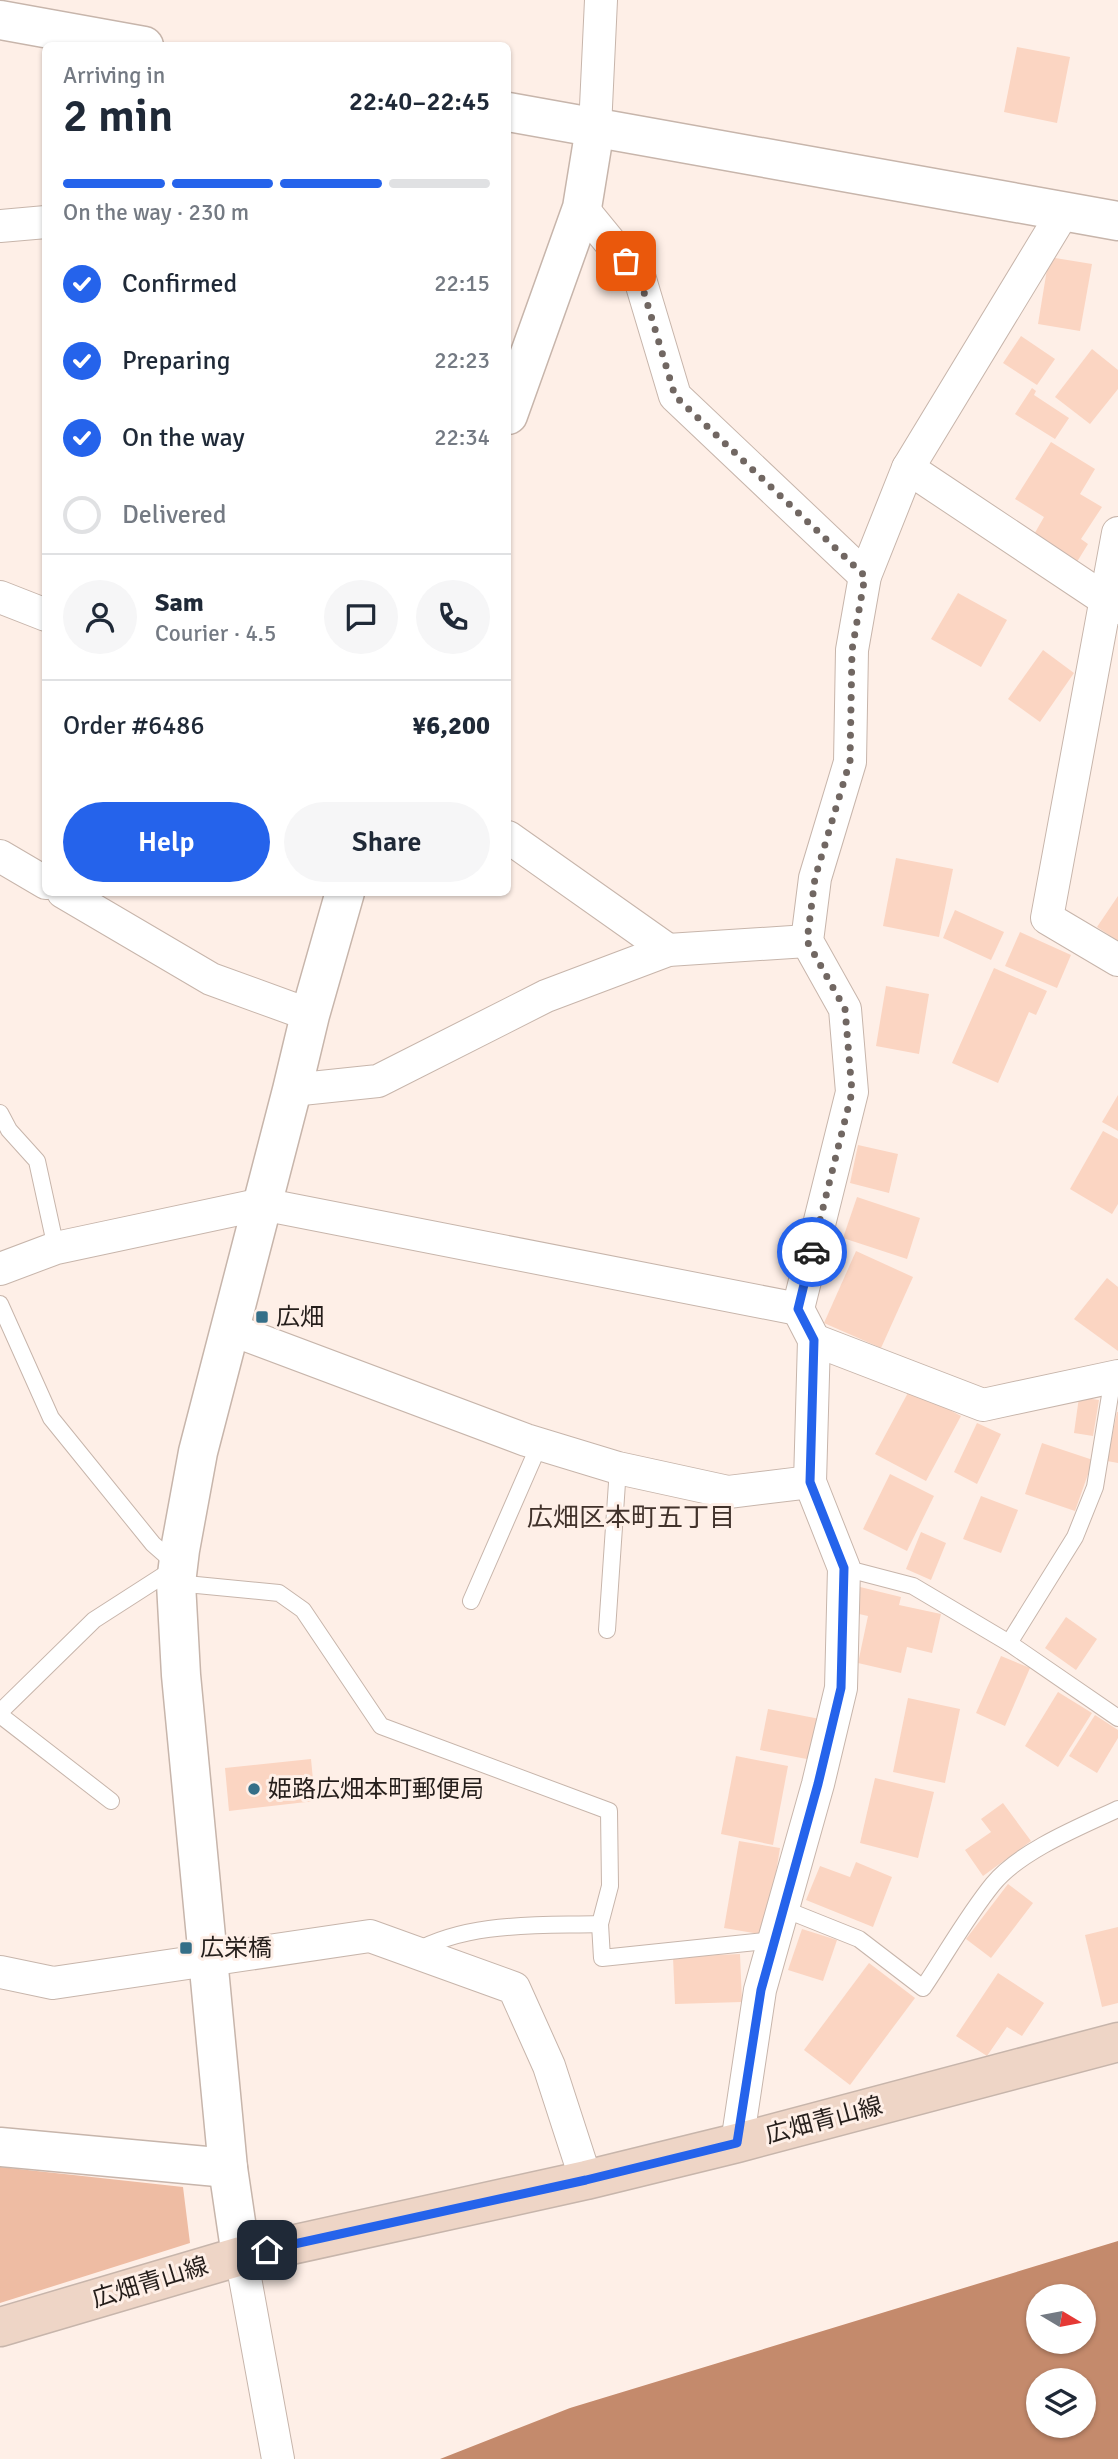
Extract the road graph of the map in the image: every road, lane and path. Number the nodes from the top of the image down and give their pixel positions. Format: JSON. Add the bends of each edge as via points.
{"nodes":[{"id":1,"x":601,"y":0,"type":"edge"},
{"id":2,"x":0,"y":20,"type":"edge"},
{"id":3,"x":122,"y":42,"type":"edge"},
{"id":4,"x":511,"y":113,"type":"edge"},
{"id":5,"x":595,"y":128,"type":"junction"},
{"id":6,"x":582,"y":208,"type":"junction"},
{"id":7,"x":1064,"y":211,"type":"junction"},
{"id":8,"x":1117,"y":216,"type":"edge"},
{"id":9,"x":42,"y":222,"type":"edge"},
{"id":10,"x":0,"y":226,"type":"edge"},
{"id":11,"x":511,"y":407,"type":"edge"},
{"id":12,"x":908,"y":468,"type":"junction"},
{"id":13,"x":1118,"y":533,"type":"edge"},
{"id":14,"x":865,"y":576,"type":"junction"},
{"id":15,"x":0,"y":597,"type":"edge"},
{"id":16,"x":1112,"y":603,"type":"edge"},
{"id":17,"x":42,"y":613,"type":"edge"},
{"id":18,"x":511,"y":839,"type":"edge"},
{"id":19,"x":0,"y":856,"type":"edge"},
{"id":20,"x":42,"y":881,"type":"edge"},
{"id":21,"x":70,"y":896,"type":"edge"},
{"id":22,"x":344,"y":896,"type":"edge"},
{"id":23,"x":807,"y":941,"type":"junction"},
{"id":24,"x":668,"y":950,"type":"junction"},
{"id":25,"x":1118,"y":960,"type":"edge"},
{"id":26,"x":310,"y":1015,"type":"junction"},
{"id":27,"x":292,"y":1090,"type":"junction"},
{"id":28,"x":0,"y":1113,"type":"edge"},
{"id":29,"x":262,"y":1204,"type":"junction"},
{"id":30,"x":56,"y":1248,"type":"junction"},
{"id":31,"x":0,"y":1269,"type":"edge"},
{"id":32,"x":0,"y":1304,"type":"edge"},
{"id":33,"x":798,"y":1309,"type":"junction"},
{"id":34,"x":230,"y":1329,"type":"junction"},
{"id":35,"x":814,"y":1340,"type":"junction"},
{"id":36,"x":1115,"y":1377,"type":"edge"},
{"id":37,"x":540,"y":1443,"type":"junction"},
{"id":38,"x":618,"y":1468,"type":"junction"},
{"id":39,"x":810,"y":1482,"type":"junction"},
{"id":40,"x":844,"y":1568,"type":"junction"},
{"id":41,"x":177,"y":1574,"type":"junction"},
{"id":42,"x":471,"y":1601,"type":"dead end"},
{"id":43,"x":607,"y":1630,"type":"dead end"},
{"id":44,"x":1009,"y":1643,"type":"junction"},
{"id":45,"x":0,"y":1713,"type":"edge"},
{"id":46,"x":1118,"y":1718,"type":"edge"},
{"id":47,"x":111,"y":1801,"type":"dead end"},
{"id":48,"x":1118,"y":1809,"type":"edge"},
{"id":49,"x":783,"y":1909,"type":"junction"},
{"id":50,"x":600,"y":1924,"type":"junction"},
{"id":51,"x":775,"y":1940,"type":"junction"},
{"id":52,"x":414,"y":1952,"type":"junction"},
{"id":53,"x":210,"y":1961,"type":"junction"},
{"id":54,"x":0,"y":1972,"type":"edge"},
{"id":55,"x":1118,"y":2042,"type":"edge"},
{"id":56,"x":737,"y":2143,"type":"junction"},
{"id":57,"x":0,"y":2147,"type":"edge"},
{"id":58,"x":228,"y":2168,"type":"junction"},
{"id":59,"x":586,"y":2180,"type":"junction"},
{"id":60,"x":240,"y":2256,"type":"junction"},
{"id":61,"x":0,"y":2327,"type":"edge"},
{"id":62,"x":278,"y":2459,"type":"edge"}],
"edges":[{"from":1,"to":5,"type":"street"},
{"from":2,"to":3,"type":"street"},
{"from":4,"to":5,"type":"street"},
{"from":5,"to":6,"type":"street"},
{"from":5,"to":7,"type":"street"},
{"from":6,"to":11,"type":"street"},
{"from":6,"to":14,"type":"street","via":[[640,279],[675,396]]},
{"from":7,"to":8,"type":"street"},
{"from":7,"to":12,"type":"street"},
{"from":9,"to":10,"type":"street"},
{"from":12,"to":14,"type":"street"},
{"from":12,"to":16,"type":"street"},
{"from":13,"to":16,"type":"street"},
{"from":14,"to":23,"type":"street","via":[[852,650],[850,761],[815,878]]},
{"from":15,"to":17,"type":"street"},
{"from":16,"to":25,"type":"street","via":[[1046,918]]},
{"from":18,"to":24,"type":"street"},
{"from":19,"to":20,"type":"street"},
{"from":21,"to":26,"type":"street","via":[[211,979]]},
{"from":22,"to":26,"type":"street"},
{"from":23,"to":24,"type":"street"},
{"from":23,"to":33,"type":"street","via":[[845,1009],[852,1092]]},
{"from":24,"to":27,"type":"street","via":[[546,996],[378,1081]]},
{"from":26,"to":27,"type":"street"},
{"from":27,"to":29,"type":"street"},
{"from":28,"to":30,"type":"lane","via":[[37,1161]]},
{"from":29,"to":30,"type":"street"},
{"from":29,"to":33,"type":"street"},
{"from":29,"to":34,"type":"street"},
{"from":30,"to":31,"type":"street"},
{"from":32,"to":41,"type":"lane","via":[[51,1418]]},
{"from":33,"to":35,"type":"street"},
{"from":34,"to":37,"type":"street"},
{"from":34,"to":41,"type":"street","via":[[198,1452]]},
{"from":35,"to":36,"type":"street","via":[[983,1405]]},
{"from":35,"to":39,"type":"street"},
{"from":36,"to":44,"type":"lane","via":[[1095,1487],[1075,1537]]},
{"from":37,"to":38,"type":"street"},
{"from":37,"to":42,"type":"lane"},
{"from":38,"to":39,"type":"street","via":[[728,1492]]},
{"from":38,"to":43,"type":"lane"},
{"from":39,"to":40,"type":"street"},
{"from":40,"to":44,"type":"lane","via":[[913,1586]]},
{"from":40,"to":49,"type":"street","via":[[841,1688]]},
{"from":41,"to":45,"type":"lane","via":[[94,1620]]},
{"from":41,"to":50,"type":"lane","via":[[279,1593],[303,1610],[381,1726],[609,1811],[610,1886]]},
{"from":41,"to":53,"type":"street","via":[[181,1675]]},
{"from":44,"to":46,"type":"lane"},
{"from":45,"to":47,"type":"lane"},
{"from":48,"to":49,"type":"lane","via":[[1055,1839],[1010,1868],[994,1883],[923,1988],[859,1939]]},
{"from":49,"to":51,"type":"street"},
{"from":50,"to":51,"type":"lane","via":[[602,1958]]},
{"from":50,"to":52,"type":"lane","via":[[491,1928],[433,1941]]},
{"from":51,"to":56,"type":"street","via":[[761,1990]]},
{"from":52,"to":53,"type":"street","via":[[370,1936]]},
{"from":52,"to":59,"type":"street","via":[[514,1988],[549,2067]]},
{"from":53,"to":54,"type":"street","via":[[53,1983]]},
{"from":53,"to":58,"type":"street"},
{"from":55,"to":56,"type":"main road","name":"広畑青山線"},
{"from":56,"to":59,"type":"main road","name":"広畑青山線"},
{"from":57,"to":58,"type":"street"},
{"from":58,"to":60,"type":"street"},
{"from":59,"to":60,"type":"main road","name":"広畑青山線"},
{"from":60,"to":61,"type":"main road","name":"広畑青山線"},
{"from":60,"to":62,"type":"street"}]}
